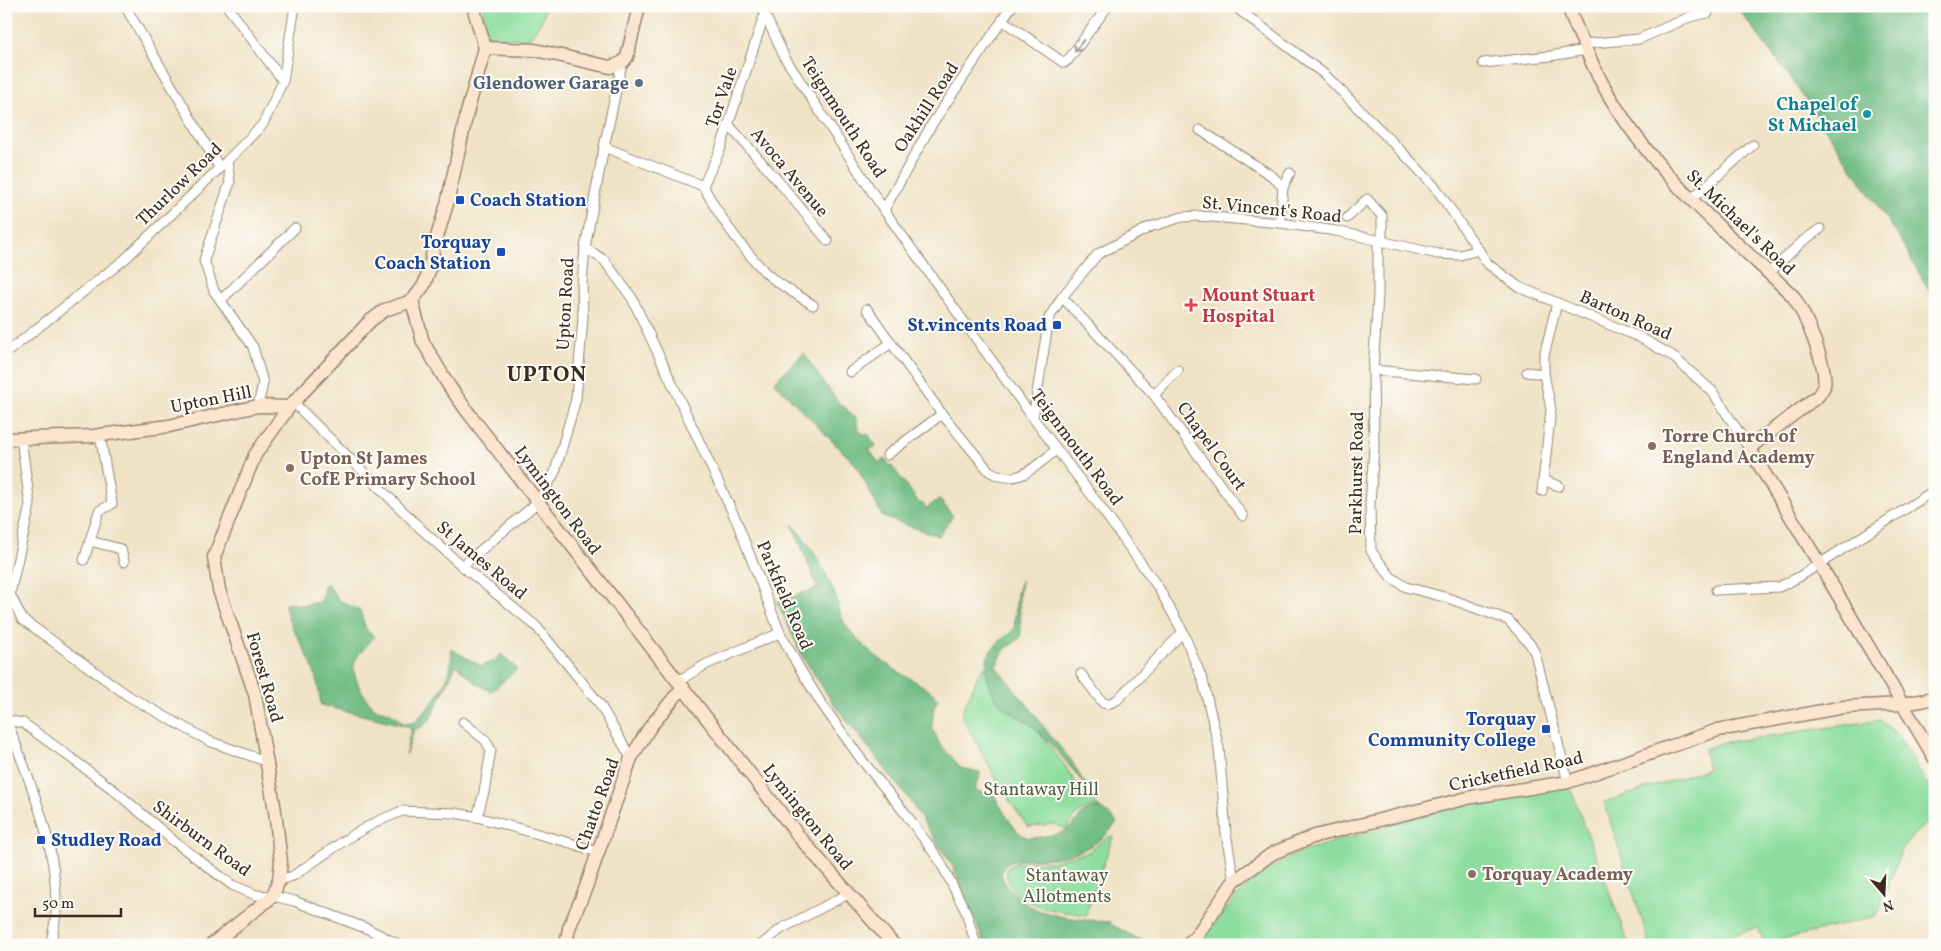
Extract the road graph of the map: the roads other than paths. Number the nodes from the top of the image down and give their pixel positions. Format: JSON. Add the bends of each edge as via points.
{"nodes":[{"id":1,"x":125,"y":6,"type":"edge"},
{"id":2,"x":227,"y":6,"type":"edge"},
{"id":3,"x":296,"y":6,"type":"edge"},
{"id":4,"x":473,"y":6,"type":"edge"},
{"id":5,"x":639,"y":6,"type":"edge"},
{"id":6,"x":760,"y":6,"type":"edge"},
{"id":7,"x":1012,"y":6,"type":"edge"},
{"id":8,"x":1108,"y":6,"type":"edge"},
{"id":9,"x":1234,"y":6,"type":"edge"},
{"id":10,"x":1568,"y":6,"type":"edge"},
{"id":11,"x":1708,"y":13,"type":"dead end"},
{"id":12,"x":764,"y":16,"type":"junction"},
{"id":13,"x":1001,"y":22,"type":"junction"},
{"id":14,"x":1585,"y":47,"type":"junction"},
{"id":15,"x":484,"y":48,"type":"junction"},
{"id":16,"x":622,"y":63,"type":"junction"},
{"id":17,"x":1483,"y":63,"type":"dead end"},
{"id":18,"x":283,"y":81,"type":"junction"},
{"id":19,"x":728,"y":124,"type":"junction"},
{"id":20,"x":1200,"y":130,"type":"dead end"},
{"id":21,"x":1753,"y":145,"type":"dead end"},
{"id":22,"x":604,"y":147,"type":"junction"},
{"id":23,"x":227,"y":161,"type":"junction"},
{"id":24,"x":219,"y":167,"type":"junction"},
{"id":25,"x":1290,"y":173,"type":"dead end"},
{"id":26,"x":703,"y":186,"type":"junction"},
{"id":27,"x":1283,"y":187,"type":"junction"},
{"id":28,"x":1690,"y":200,"type":"junction"},
{"id":29,"x":884,"y":210,"type":"junction"},
{"id":30,"x":1347,"y":218,"type":"dead end"},
{"id":31,"x":1280,"y":223,"type":"junction"},
{"id":32,"x":295,"y":228,"type":"dead end"},
{"id":33,"x":1820,"y":229,"type":"dead end"},
{"id":34,"x":828,"y":241,"type":"dead end"},
{"id":35,"x":1380,"y":241,"type":"junction"},
{"id":36,"x":585,"y":248,"type":"junction"},
{"id":37,"x":1479,"y":250,"type":"junction"},
{"id":38,"x":1769,"y":273,"type":"junction"},
{"id":39,"x":1062,"y":298,"type":"junction"},
{"id":40,"x":220,"y":300,"type":"junction"},
{"id":41,"x":412,"y":301,"type":"junction"},
{"id":42,"x":1557,"y":304,"type":"junction"},
{"id":43,"x":813,"y":305,"type":"dead end"},
{"id":44,"x":867,"y":309,"type":"dead end"},
{"id":45,"x":891,"y":342,"type":"junction"},
{"id":46,"x":6,"y":353,"type":"edge"},
{"id":47,"x":1446,"y":366,"type":"dead end"},
{"id":48,"x":1178,"y":370,"type":"dead end"},
{"id":49,"x":1373,"y":370,"type":"junction"},
{"id":50,"x":850,"y":372,"type":"dead end"},
{"id":51,"x":1528,"y":372,"type":"dead end"},
{"id":52,"x":1544,"y":374,"type":"junction"},
{"id":53,"x":1448,"y":376,"type":"junction"},
{"id":54,"x":1476,"y":379,"type":"dead end"},
{"id":55,"x":1154,"y":394,"type":"junction"},
{"id":56,"x":291,"y":405,"type":"junction"},
{"id":57,"x":258,"y":406,"type":"junction"},
{"id":58,"x":942,"y":414,"type":"junction"},
{"id":59,"x":1033,"y":418,"type":"junction"},
{"id":60,"x":100,"y":435,"type":"junction"},
{"id":61,"x":20,"y":438,"type":"junction"},
{"id":62,"x":6,"y":439,"type":"edge"},
{"id":63,"x":1748,"y":448,"type":"junction"},
{"id":64,"x":1056,"y":450,"type":"junction"},
{"id":65,"x":887,"y":455,"type":"dead end"},
{"id":66,"x":1543,"y":480,"type":"junction"},
{"id":67,"x":1559,"y":486,"type":"dead end"},
{"id":68,"x":1935,"y":490,"type":"edge"},
{"id":69,"x":1542,"y":491,"type":"dead end"},
{"id":70,"x":538,"y":502,"type":"junction"},
{"id":71,"x":1244,"y":516,"type":"dead end"},
{"id":72,"x":90,"y":541,"type":"junction"},
{"id":73,"x":84,"y":560,"type":"dead end"},
{"id":74,"x":124,"y":562,"type":"dead end"},
{"id":75,"x":1819,"y":563,"type":"junction"},
{"id":76,"x":462,"y":566,"type":"junction"},
{"id":77,"x":1716,"y":590,"type":"dead end"},
{"id":78,"x":1183,"y":632,"type":"junction"},
{"id":79,"x":780,"y":633,"type":"junction"},
{"id":80,"x":1081,"y":674,"type":"dead end"},
{"id":81,"x":681,"y":684,"type":"junction"},
{"id":82,"x":1935,"y":696,"type":"edge"},
{"id":83,"x":1902,"y":704,"type":"junction"},
{"id":84,"x":6,"y":721,"type":"edge"},
{"id":85,"x":463,"y":722,"type":"dead end"},
{"id":86,"x":631,"y":758,"type":"junction"},
{"id":87,"x":1935,"y":759,"type":"edge"},
{"id":88,"x":268,"y":762,"type":"junction"},
{"id":89,"x":1568,"y":782,"type":"junction"},
{"id":90,"x":477,"y":817,"type":"junction"},
{"id":91,"x":597,"y":852,"type":"junction"},
{"id":92,"x":279,"y":880,"type":"junction"},
{"id":93,"x":1234,"y":881,"type":"junction"},
{"id":94,"x":848,"y":894,"type":"junction"},
{"id":95,"x":273,"y":896,"type":"junction"},
{"id":96,"x":1191,"y":943,"type":"edge"},
{"id":97,"x":51,"y":945,"type":"edge"},
{"id":98,"x":211,"y":945,"type":"edge"},
{"id":99,"x":399,"y":945,"type":"edge"},
{"id":100,"x":566,"y":945,"type":"edge"},
{"id":101,"x":761,"y":945,"type":"edge"},
{"id":102,"x":894,"y":945,"type":"edge"},
{"id":103,"x":976,"y":945,"type":"edge"}],
"edges":[{"from":1,"to":24,"type":"street"},
{"from":2,"to":18,"type":"street"},
{"from":3,"to":18,"type":"street","name":"Thurlow Road"},
{"from":4,"to":15,"type":"street"},
{"from":5,"to":16,"type":"street","name":"Upton Road","via":[[627,57]]},
{"from":6,"to":12,"type":"street","name":"Teignmouth Road"},
{"from":7,"to":13,"type":"street","name":"Oakhill Road"},
{"from":8,"to":13,"type":"street","one_way":true,"via":[[1064,63]]},
{"from":9,"to":37,"type":"street","name":"Barton Road","via":[[1324,74],[1436,188]]},
{"from":10,"to":14,"type":"street","name":"St. Michael's Road"},
{"from":11,"to":14,"type":"street","via":[[1638,38]]},
{"from":12,"to":19,"type":"street","name":"Tor Vale"},
{"from":12,"to":29,"type":"street","name":"Teignmouth Road","via":[[785,58]]},
{"from":13,"to":29,"type":"street","name":"Oakhill Road","via":[[932,124]]},
{"from":14,"to":17,"type":"street","via":[[1550,56]]},
{"from":14,"to":28,"type":"street","name":"St. Michael's Road","via":[[1597,76],[1626,122]]},
{"from":15,"to":16,"type":"street","via":[[536,50],[610,67]]},
{"from":15,"to":41,"type":"street","via":[[429,271],[424,285]]},
{"from":16,"to":22,"type":"street","name":"Upton Road"},
{"from":18,"to":23,"type":"street","name":"Thurlow Road","via":[[263,124]]},
{"from":19,"to":26,"type":"street","name":"Tor Vale"},
{"from":19,"to":34,"type":"street","name":"Avoca Avenue"},
{"from":20,"to":27,"type":"street","via":[[1272,176]]},
{"from":21,"to":28,"type":"street"},
{"from":22,"to":26,"type":"street"},
{"from":22,"to":36,"type":"street","name":"Upton Road"},
{"from":23,"to":24,"type":"street","name":"Thurlow Road"},
{"from":23,"to":40,"type":"street","via":[[230,182],[204,260]]},
{"from":24,"to":46,"type":"street","name":"Thurlow Road","via":[[125,259]]},
{"from":25,"to":27,"type":"street"},
{"from":26,"to":43,"type":"street","via":[[712,204],[766,273]]},
{"from":27,"to":31,"type":"street"},
{"from":28,"to":38,"type":"street","name":"St. Michael's Road"},
{"from":29,"to":59,"type":"street","name":"Teignmouth Road"},
{"from":30,"to":35,"type":"street","name":"Parkhurst Road","via":[[1367,200],[1382,216]]},
{"from":31,"to":35,"type":"street","name":"St. Vincent's Road"},
{"from":31,"to":39,"type":"street","name":"St. Vincent's Road","via":[[1200,216],[1164,222],[1098,254]]},
{"from":32,"to":40,"type":"street"},
{"from":33,"to":38,"type":"street"},
{"from":35,"to":37,"type":"street","name":"St. Vincent's Road","via":[[1438,254],[1460,255]]},
{"from":35,"to":49,"type":"street","name":"Parkhurst Road"},
{"from":36,"to":70,"type":"street","name":"Upton Road","via":[[576,399],[555,472]]},
{"from":36,"to":79,"type":"street","name":"Parkfield Road","via":[[604,260],[632,298],[742,534]]},
{"from":37,"to":42,"type":"street","name":"Barton Road","via":[[1488,264],[1519,287]]},
{"from":38,"to":63,"type":"street","name":"St. Michael's Road","via":[[1801,307],[1822,367],[1824,386],[1818,396]]},
{"from":39,"to":55,"type":"street","name":"Chapel Court"},
{"from":39,"to":59,"type":"street","name":"St. Vincent's Road","via":[[1049,318]]},
{"from":40,"to":57,"type":"street","via":[[253,347],[263,383]]},
{"from":41,"to":56,"type":"street","via":[[385,310],[370,321]]},
{"from":41,"to":70,"type":"street","name":"Lymington Road","via":[[423,342],[449,386]]},
{"from":42,"to":52,"type":"street","via":[[1544,356]]},
{"from":42,"to":63,"type":"street","name":"Barton Road","via":[[1639,337],[1671,354],[1712,391]]},
{"from":44,"to":45,"type":"street"},
{"from":45,"to":50,"type":"street"},
{"from":45,"to":58,"type":"street"},
{"from":47,"to":53,"type":"street"},
{"from":48,"to":55,"type":"street","name":"Chapel Court"},
{"from":49,"to":53,"type":"street"},
{"from":49,"to":89,"type":"street","name":"Parkhurst Road","via":[[1371,550],[1391,577],[1406,587],[1508,620],[1530,644]]},
{"from":51,"to":52,"type":"street"},
{"from":52,"to":66,"type":"street","via":[[1551,409]]},
{"from":53,"to":54,"type":"street"},
{"from":55,"to":71,"type":"street","name":"Chapel Court"},
{"from":56,"to":57,"type":"street","name":"Upton Hill"},
{"from":56,"to":76,"type":"street","name":"St James Road"},
{"from":56,"to":88,"type":"street","name":"Forest Road","via":[[255,455],[214,557],[219,590],[256,694]]},
{"from":57,"to":60,"type":"street","name":"Upton Hill","via":[[169,426]]},
{"from":58,"to":64,"type":"street","via":[[989,472],[998,477],[1019,477]]},
{"from":58,"to":65,"type":"street"},
{"from":59,"to":64,"type":"street","name":"Teignmouth Road"},
{"from":60,"to":61,"type":"street","name":"Upton Hill"},
{"from":60,"to":72,"type":"street","via":[[112,504],[99,511]]},
{"from":61,"to":62,"type":"street","name":"Upton Hill"},
{"from":61,"to":88,"type":"street","via":[[30,505],[10,594],[22,619],[130,697],[209,741]]},
{"from":63,"to":75,"type":"street","name":"Barton Road"},
{"from":64,"to":78,"type":"street","name":"Teignmouth Road","via":[[1158,587]]},
{"from":66,"to":67,"type":"street"},
{"from":66,"to":69,"type":"street"},
{"from":68,"to":75,"type":"street"},
{"from":70,"to":76,"type":"street","name":"Upton Road"},
{"from":70,"to":81,"type":"street","name":"Lymington Road"},
{"from":72,"to":73,"type":"street"},
{"from":72,"to":74,"type":"street","via":[[121,549]]},
{"from":75,"to":77,"type":"street","via":[[1779,587]]},
{"from":75,"to":83,"type":"street","name":"Barton Road"},
{"from":76,"to":86,"type":"street","name":"St James Road","via":[[536,626],[599,703]]},
{"from":78,"to":80,"type":"street","via":[[1117,700],[1103,703]]},
{"from":78,"to":93,"type":"street","name":"Teignmouth Road","via":[[1203,681],[1218,748]]},
{"from":79,"to":81,"type":"street","via":[[707,664]]},
{"from":79,"to":103,"type":"street","name":"Parkfield Road","via":[[821,703],[940,861],[966,912]]},
{"from":81,"to":86,"type":"street","name":"Chatto Road"},
{"from":81,"to":94,"type":"street","name":"Lymington Road","via":[[801,839]]},
{"from":82,"to":83,"type":"street","name":"Cricketfield Road"},
{"from":83,"to":87,"type":"street","name":"Barton Road"},
{"from":83,"to":89,"type":"street","name":"Cricketfield Road","via":[[1844,707],[1718,730]]},
{"from":84,"to":95,"type":"street","name":"Shirburn Road","via":[[23,723],[59,749],[232,885],[256,895]]},
{"from":84,"to":97,"type":"street","via":[[44,821],[55,881],[56,915]]},
{"from":85,"to":90,"type":"street","via":[[485,740],[491,750]]},
{"from":86,"to":91,"type":"street","name":"Chatto Road"},
{"from":88,"to":92,"type":"street","name":"Forest Road","via":[[281,862]]},
{"from":89,"to":93,"type":"street","name":"Cricketfield Road","via":[[1472,797],[1315,836],[1273,853]]},
{"from":90,"to":91,"type":"street"},
{"from":90,"to":92,"type":"street","via":[[455,813],[402,812],[378,821],[293,876]]},
{"from":91,"to":100,"type":"street","name":"Chatto Road","via":[[569,928]]},
{"from":92,"to":95,"type":"street","name":"Forest Road"},
{"from":93,"to":96,"type":"street"},
{"from":94,"to":101,"type":"street","via":[[781,929]]},
{"from":94,"to":102,"type":"street","name":"Lymington Road"},
{"from":95,"to":98,"type":"street"},
{"from":95,"to":99,"type":"street","name":"Shirburn Road","via":[[368,929]]}]}
